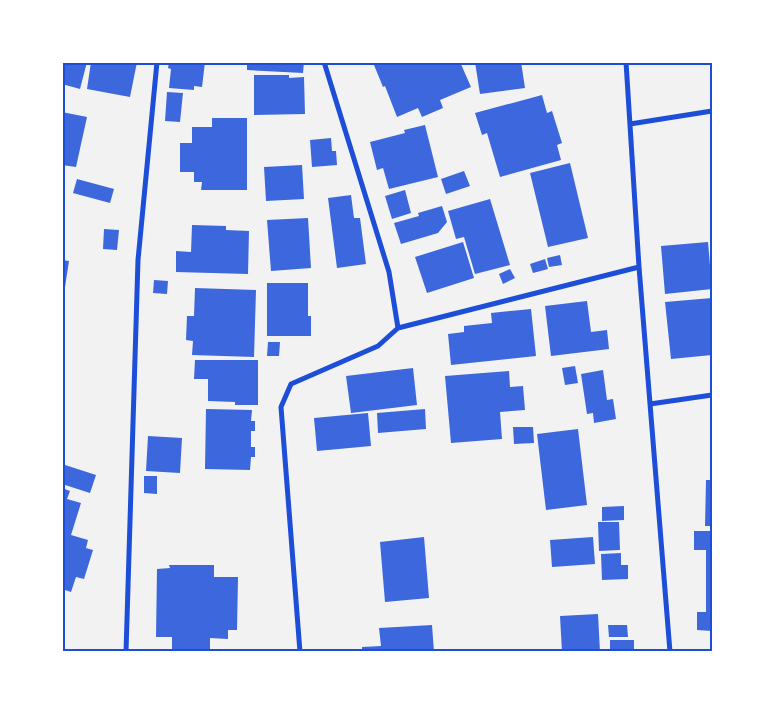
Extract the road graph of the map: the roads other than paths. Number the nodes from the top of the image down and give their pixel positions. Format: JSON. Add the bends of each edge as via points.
{"nodes":[{"id":1,"x":158,"y":62,"type":"edge"},
{"id":2,"x":324,"y":62,"type":"edge"},
{"id":3,"x":626,"y":62,"type":"edge"},
{"id":4,"x":712,"y":111,"type":"edge"},
{"id":5,"x":630,"y":124,"type":"junction"},
{"id":6,"x":639,"y":267,"type":"junction"},
{"id":7,"x":398,"y":328,"type":"junction"},
{"id":8,"x":712,"y":395,"type":"edge"},
{"id":9,"x":650,"y":404,"type":"junction"},
{"id":10,"x":126,"y":652,"type":"edge"},
{"id":11,"x":300,"y":652,"type":"edge"},
{"id":12,"x":670,"y":652,"type":"edge"}],
"edges":[{"from":1,"to":10,"type":"street","via":[[138,260]]},
{"from":2,"to":7,"type":"street","via":[[388,272]]},
{"from":3,"to":5,"type":"street"},
{"from":4,"to":5,"type":"street"},
{"from":5,"to":6,"type":"street"},
{"from":6,"to":7,"type":"street"},
{"from":6,"to":9,"type":"street"},
{"from":7,"to":11,"type":"street","via":[[378,346],[291,384],[281,408]]},
{"from":8,"to":9,"type":"street"},
{"from":9,"to":12,"type":"street"}]}
